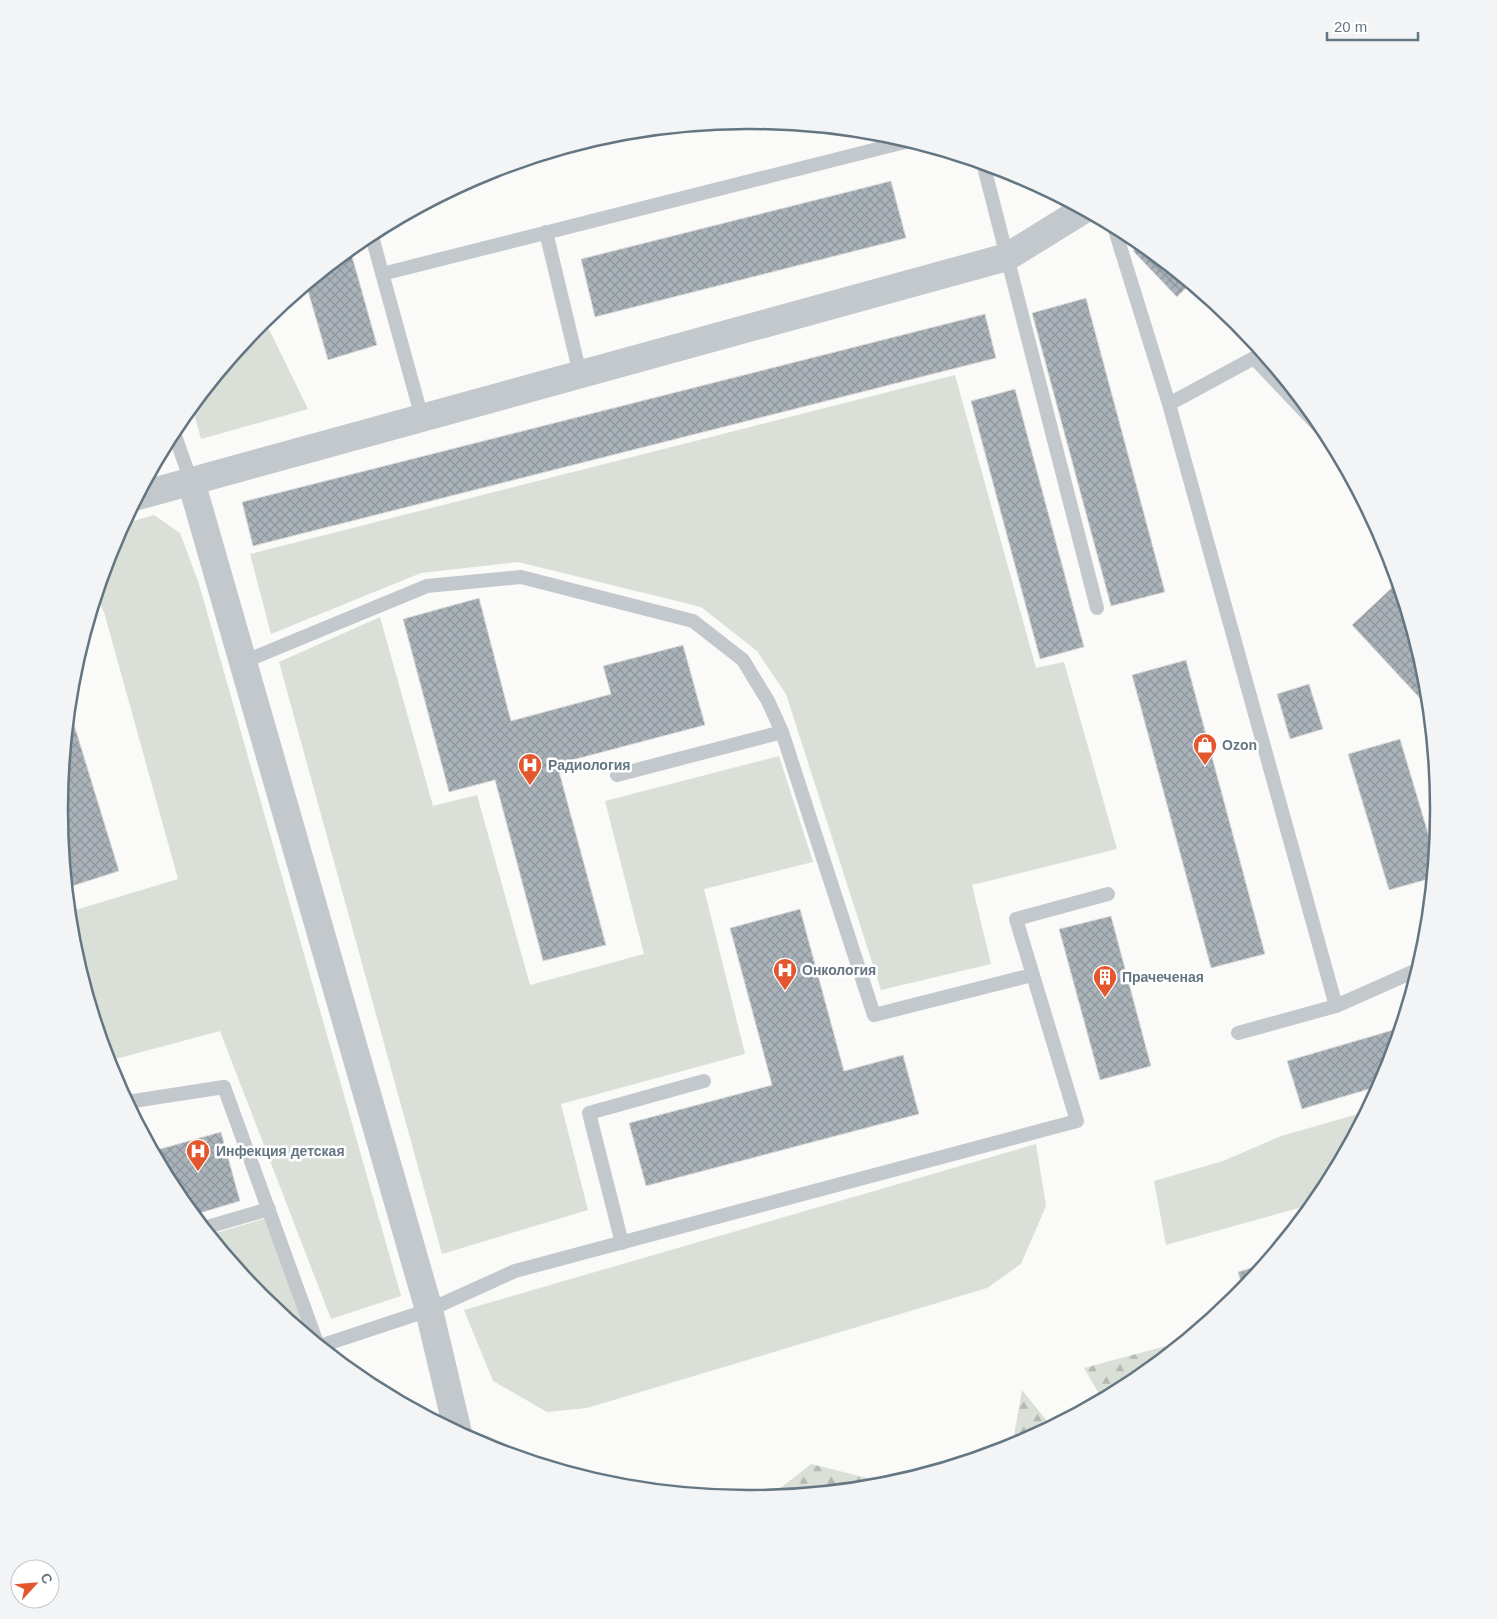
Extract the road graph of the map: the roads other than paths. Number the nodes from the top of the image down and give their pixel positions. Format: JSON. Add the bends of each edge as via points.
{"nodes":[{"id":1,"x":894,"y":145,"type":"edge"},
{"id":2,"x":985,"y":171,"type":"edge"},
{"id":3,"x":1078,"y":214,"type":"edge"},
{"id":4,"x":546,"y":232,"type":"junction"},
{"id":5,"x":1117,"y":237,"type":"edge"},
{"id":6,"x":373,"y":241,"type":"edge"},
{"id":7,"x":1007,"y":257,"type":"junction"},
{"id":8,"x":382,"y":274,"type":"junction"},
{"id":9,"x":580,"y":374,"type":"junction"},
{"id":10,"x":1283,"y":388,"type":"edge"},
{"id":11,"x":1169,"y":404,"type":"junction"},
{"id":12,"x":422,"y":418,"type":"junction"},
{"id":13,"x":176,"y":440,"type":"edge"},
{"id":14,"x":191,"y":482,"type":"junction"},
{"id":15,"x":146,"y":494,"type":"edge"},
{"id":16,"x":1097,"y":608,"type":"dead end"},
{"id":17,"x":243,"y":662,"type":"junction"},
{"id":18,"x":782,"y":732,"type":"junction"},
{"id":19,"x":617,"y":775,"type":"dead end"},
{"id":20,"x":1108,"y":894,"type":"dead end"},
{"id":21,"x":1409,"y":974,"type":"edge"},
{"id":22,"x":1032,"y":975,"type":"junction"},
{"id":23,"x":1336,"y":1006,"type":"junction"},
{"id":24,"x":1238,"y":1033,"type":"dead end"},
{"id":25,"x":704,"y":1081,"type":"dead end"},
{"id":26,"x":133,"y":1101,"type":"edge"},
{"id":27,"x":269,"y":1209,"type":"junction"},
{"id":28,"x":210,"y":1226,"type":"edge"},
{"id":29,"x":622,"y":1243,"type":"junction"},
{"id":30,"x":429,"y":1310,"type":"junction"},
{"id":31,"x":314,"y":1334,"type":"edge"},
{"id":32,"x":326,"y":1344,"type":"edge"},
{"id":33,"x":456,"y":1424,"type":"edge"}],
"edges":[{"from":1,"to":4,"type":"lane"},
{"from":2,"to":7,"type":"lane"},
{"from":3,"to":7,"type":"street"},
{"from":4,"to":8,"type":"lane"},
{"from":4,"to":9,"type":"lane"},
{"from":5,"to":11,"type":"lane"},
{"from":6,"to":8,"type":"lane"},
{"from":7,"to":9,"type":"street"},
{"from":7,"to":16,"type":"lane"},
{"from":8,"to":12,"type":"lane"},
{"from":9,"to":12,"type":"street"},
{"from":10,"to":11,"type":"lane","via":[[1254,358]]},
{"from":11,"to":23,"type":"lane"},
{"from":12,"to":14,"type":"street"},
{"from":13,"to":14,"type":"lane"},
{"from":14,"to":15,"type":"street"},
{"from":14,"to":17,"type":"street"},
{"from":17,"to":18,"type":"lane","via":[[428,586],[521,576],[693,621],[743,660]]},
{"from":17,"to":30,"type":"street"},
{"from":18,"to":19,"type":"lane"},
{"from":18,"to":22,"type":"lane","via":[[874,1015]]},
{"from":20,"to":22,"type":"lane","via":[[1016,919]]},
{"from":21,"to":23,"type":"lane"},
{"from":22,"to":29,"type":"lane","via":[[1077,1121]]},
{"from":23,"to":24,"type":"lane"},
{"from":25,"to":29,"type":"lane","via":[[589,1113]]},
{"from":26,"to":27,"type":"lane","via":[[224,1087]]},
{"from":27,"to":28,"type":"lane"},
{"from":27,"to":31,"type":"lane"},
{"from":29,"to":30,"type":"lane","via":[[514,1272]]},
{"from":30,"to":32,"type":"lane"},
{"from":30,"to":33,"type":"street"}]}
